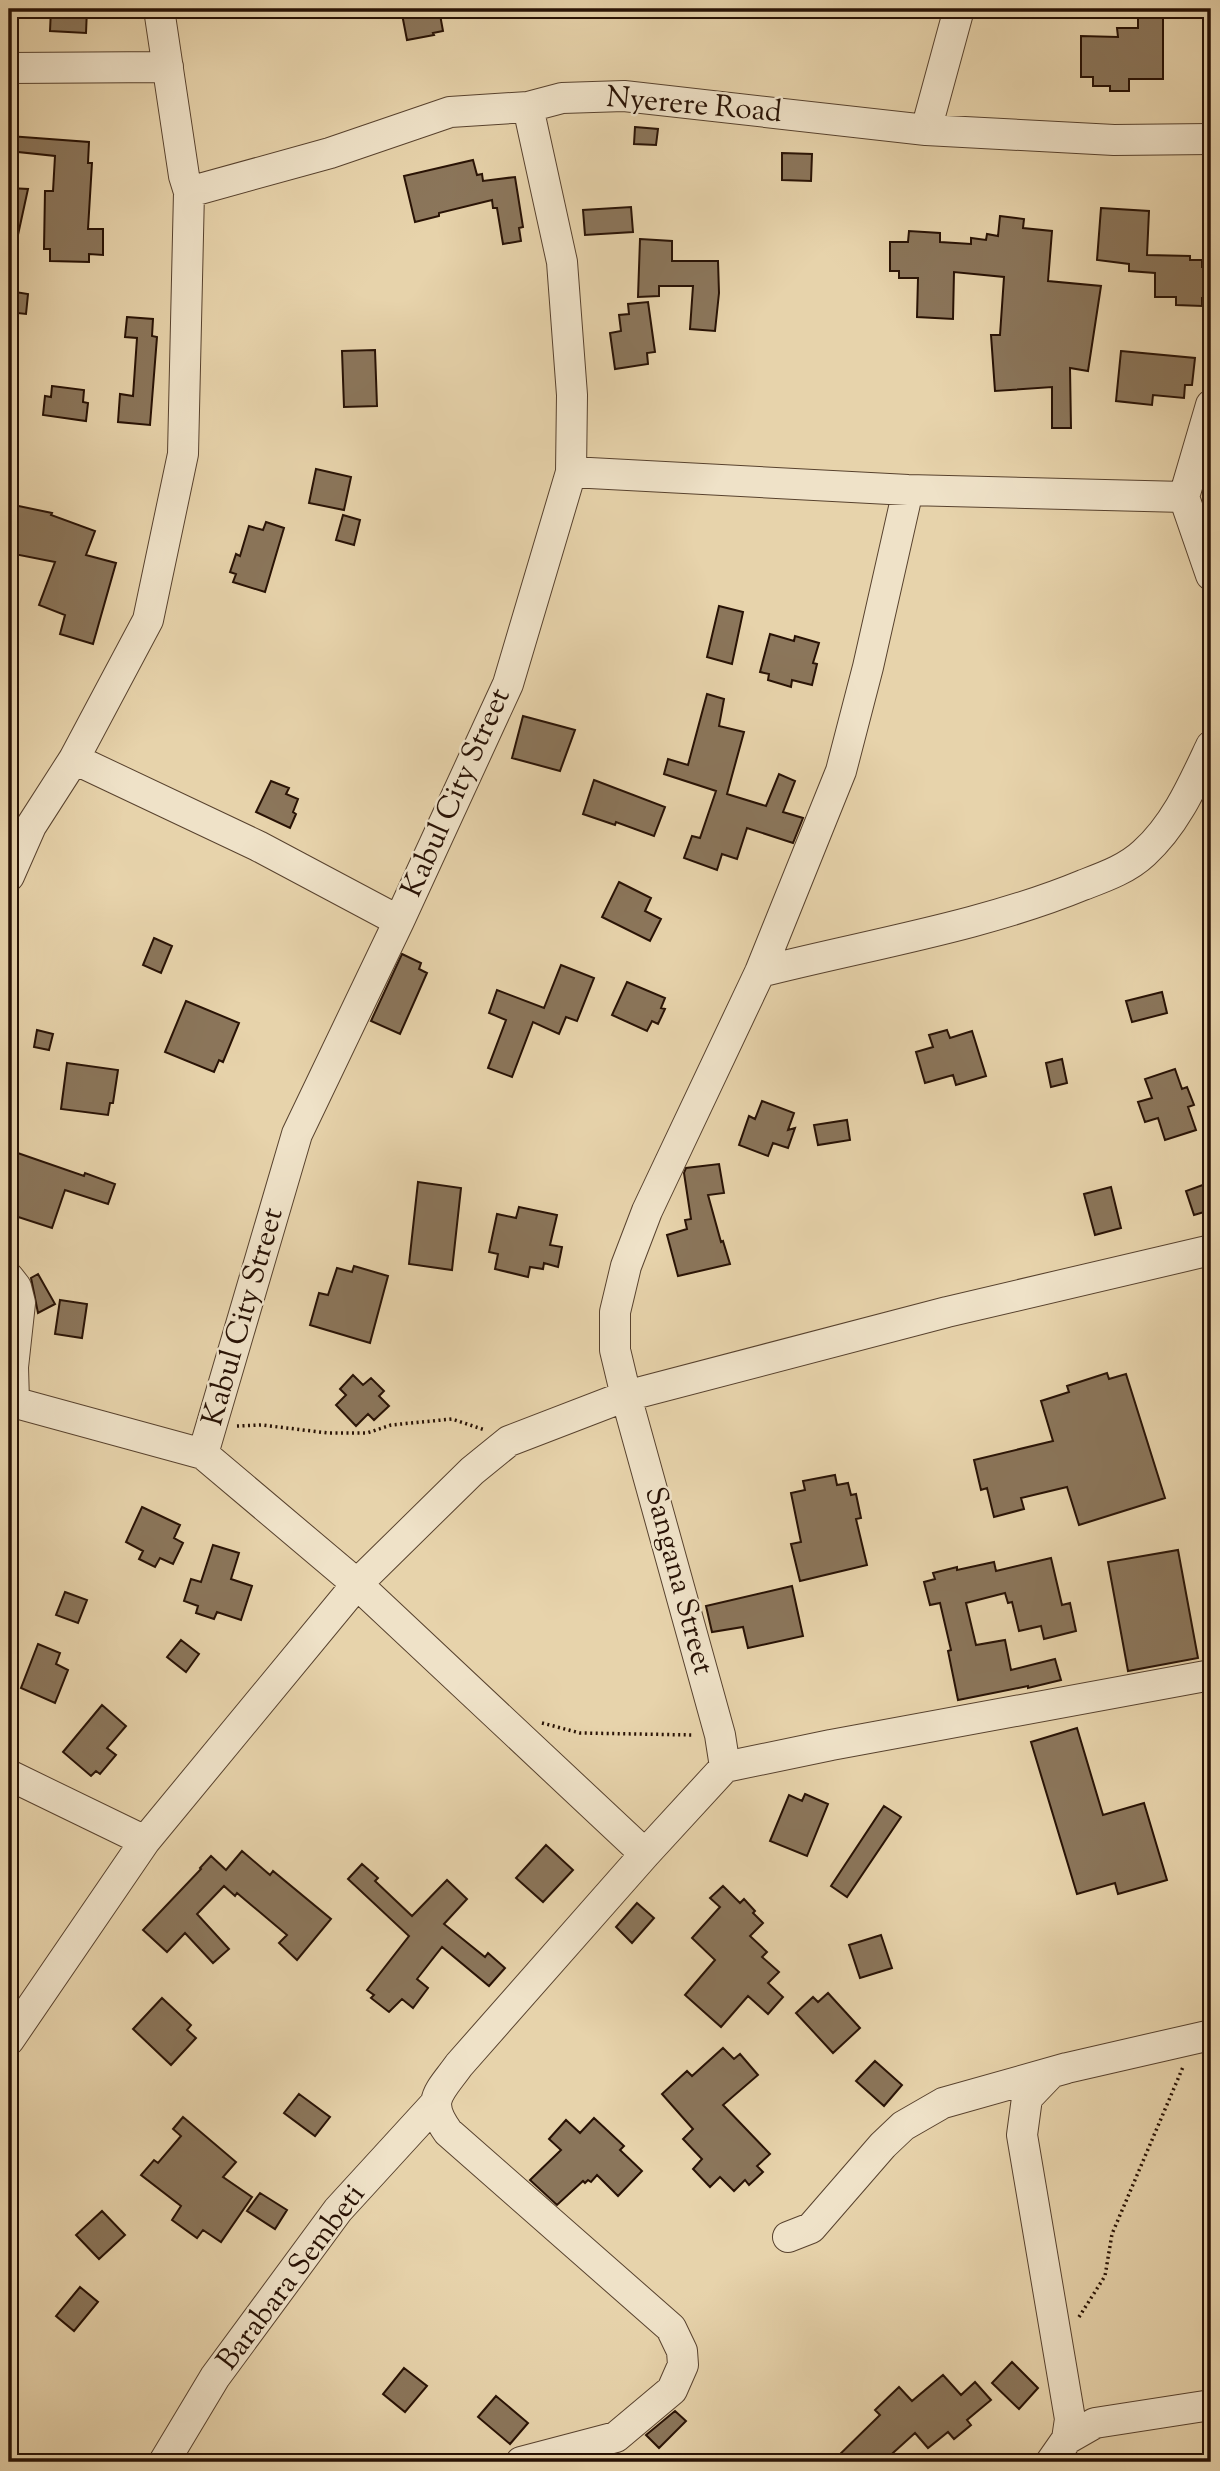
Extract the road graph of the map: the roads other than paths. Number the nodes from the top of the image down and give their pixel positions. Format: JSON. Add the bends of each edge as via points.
{"nodes":[{"id":1,"x":159,"y":9,"type":"edge"},
{"id":2,"x":959,"y":9,"type":"edge"},
{"id":3,"x":168,"y":67,"type":"junction"},
{"id":4,"x":9,"y":68,"type":"edge"},
{"id":5,"x":528,"y":107,"type":"junction"},
{"id":6,"x":926,"y":130,"type":"junction"},
{"id":7,"x":1211,"y":139,"type":"edge"},
{"id":8,"x":189,"y":192,"type":"junction"},
{"id":9,"x":1211,"y":405,"type":"edge"},
{"id":10,"x":571,"y":472,"type":"junction"},
{"id":11,"x":908,"y":490,"type":"junction"},
{"id":12,"x":1184,"y":497,"type":"junction"},
{"id":13,"x":1211,"y":575,"type":"edge"},
{"id":14,"x":1211,"y":746,"type":"edge"},
{"id":15,"x":74,"y":759,"type":"junction"},
{"id":16,"x":9,"y":876,"type":"edge"},
{"id":17,"x":400,"y":921,"type":"junction"},
{"id":18,"x":760,"y":972,"type":"junction"},
{"id":19,"x":1211,"y":1250,"type":"edge"},
{"id":20,"x":9,"y":1278,"type":"edge"},
{"id":21,"x":626,"y":1396,"type":"junction"},
{"id":22,"x":11,"y":1402,"type":"edge"},
{"id":23,"x":207,"y":1441,"type":"junction"},
{"id":24,"x":357,"y":1584,"type":"junction"},
{"id":25,"x":1211,"y":1675,"type":"edge"},
{"id":26,"x":725,"y":1767,"type":"junction"},
{"id":27,"x":9,"y":1775,"type":"edge"},
{"id":28,"x":145,"y":1841,"type":"junction"},
{"id":29,"x":645,"y":1854,"type":"junction"},
{"id":30,"x":1203,"y":2037,"type":"edge"},
{"id":31,"x":9,"y":2040,"type":"edge"},
{"id":32,"x":1051,"y":2073,"type":"junction"},
{"id":33,"x":435,"y":2104,"type":"junction"},
{"id":34,"x":788,"y":2237,"type":"dead end"},
{"id":35,"x":1211,"y":2406,"type":"edge"},
{"id":36,"x":621,"y":2450,"type":"edge"},
{"id":37,"x":1059,"y":2450,"type":"edge"},
{"id":38,"x":164,"y":2462,"type":"edge"},
{"id":39,"x":520,"y":2462,"type":"edge"}],
"edges":[{"from":1,"to":3,"type":"street"},
{"from":2,"to":6,"type":"street"},
{"from":3,"to":4,"type":"street"},
{"from":3,"to":8,"type":"street"},
{"from":5,"to":6,"type":"street","name":"Nyerere Road","via":[[562,98],[624,96]]},
{"from":5,"to":8,"type":"street","name":"Nyerere Road","via":[[450,112],[330,153]]},
{"from":5,"to":10,"type":"street","name":"Kabul City Street","via":[[562,262],[572,395]]},
{"from":6,"to":7,"type":"street","name":"Nyerere Road","via":[[1114,140]]},
{"from":8,"to":15,"type":"street","via":[[183,454],[148,620]]},
{"from":9,"to":12,"type":"street"},
{"from":10,"to":11,"type":"street"},
{"from":10,"to":17,"type":"street","name":"Kabul City Street","via":[[508,684]]},
{"from":11,"to":12,"type":"street"},
{"from":11,"to":18,"type":"street","name":"Sangana Street","via":[[841,771]]},
{"from":12,"to":13,"type":"street"},
{"from":14,"to":18,"type":"street","via":[[1161,836],[1118,871],[1046,900]]},
{"from":15,"to":16,"type":"street","via":[[32,826]]},
{"from":15,"to":17,"type":"street","via":[[258,846]]},
{"from":17,"to":23,"type":"street","name":"Kabul City Street","via":[[297,1134]]},
{"from":18,"to":21,"type":"street","name":"Sangana Street","via":[[647,1211],[626,1266],[615,1312],[615,1350]]},
{"from":19,"to":21,"type":"street"},
{"from":20,"to":22,"type":"street","via":[[20,1303]]},
{"from":21,"to":24,"type":"street","via":[[509,1441],[472,1471]]},
{"from":21,"to":26,"type":"street","name":"Sangana Street"},
{"from":22,"to":23,"type":"street"},
{"from":23,"to":24,"type":"street"},
{"from":24,"to":28,"type":"street"},
{"from":24,"to":29,"type":"street"},
{"from":25,"to":26,"type":"street"},
{"from":26,"to":29,"type":"street","name":"Barabara Sembeti"},
{"from":27,"to":28,"type":"street"},
{"from":28,"to":31,"type":"street"},
{"from":29,"to":33,"type":"street","name":"Barabara Sembeti","via":[[459,2065]]},
{"from":30,"to":32,"type":"street"},
{"from":32,"to":34,"type":"street","via":[[922,2113],[883,2145],[811,2228]]},
{"from":32,"to":37,"type":"street","via":[[1027,2098],[1022,2135],[1070,2418]]},
{"from":33,"to":36,"type":"street","via":[[448,2132],[671,2328],[682,2351],[680,2376]]},
{"from":33,"to":38,"type":"street","name":"Barabara Sembeti","via":[[338,2210],[215,2377]]},
{"from":35,"to":37,"type":"street","via":[[1095,2423]]},
{"from":36,"to":39,"type":"street"}]}
